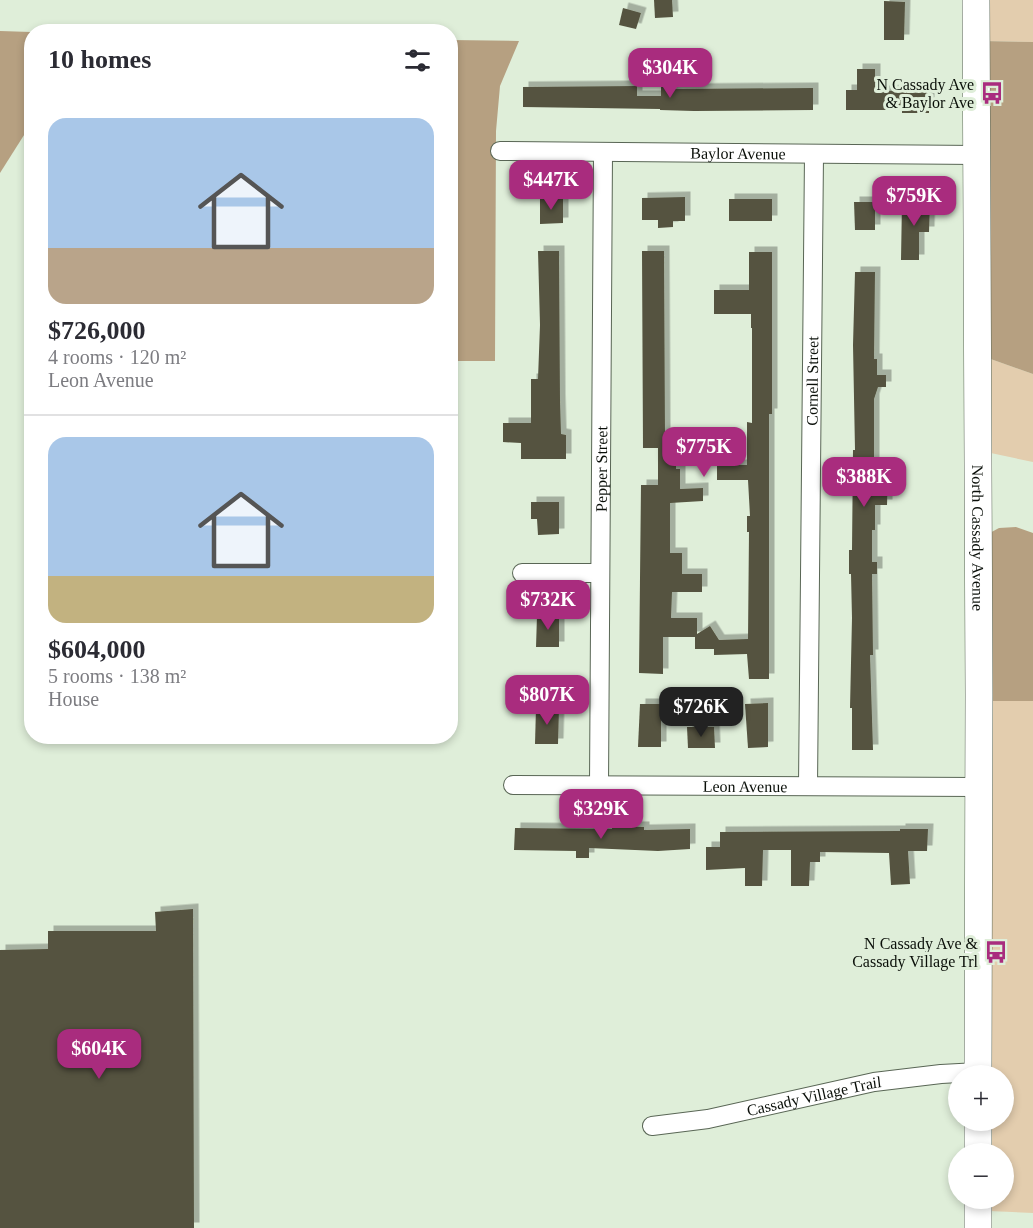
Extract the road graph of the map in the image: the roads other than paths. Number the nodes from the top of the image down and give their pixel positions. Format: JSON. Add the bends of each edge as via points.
{"nodes":[{"id":1,"x":976,"y":0,"type":"edge"},
{"id":2,"x":500,"y":151,"type":"dead end"},
{"id":3,"x":603,"y":153,"type":"junction"},
{"id":4,"x":814,"y":155,"type":"junction"},
{"id":5,"x":978,"y":155,"type":"junction"},
{"id":6,"x":522,"y":573,"type":"dead end"},
{"id":7,"x":599,"y":573,"type":"junction"},
{"id":8,"x":513,"y":785,"type":"dead end"},
{"id":9,"x":599,"y":786,"type":"junction"},
{"id":10,"x":808,"y":786,"type":"junction"},
{"id":11,"x":978,"y":787,"type":"junction"},
{"id":12,"x":978,"y":1065,"type":"edge"},
{"id":13,"x":948,"y":1074,"type":"edge"},
{"id":14,"x":652,"y":1125,"type":"dead end"},
{"id":15,"x":978,"y":1209,"type":"edge"},
{"id":16,"x":978,"y":1228,"type":"edge"}],
"edges":[{"from":1,"to":5,"type":"main road","name":"North Cassady Avenue"},
{"from":2,"to":3,"type":"street","name":"Baylor Avenue"},
{"from":3,"to":4,"type":"street","name":"Baylor Avenue"},
{"from":3,"to":7,"type":"street","name":"Pepper Street"},
{"from":4,"to":5,"type":"street","name":"Baylor Avenue"},
{"from":4,"to":10,"type":"street","name":"Cornell Street"},
{"from":5,"to":11,"type":"main road","name":"North Cassady Avenue"},
{"from":6,"to":7,"type":"street"},
{"from":7,"to":9,"type":"street","name":"Pepper Street"},
{"from":8,"to":9,"type":"street","name":"Leon Avenue"},
{"from":9,"to":10,"type":"street","name":"Leon Avenue"},
{"from":10,"to":11,"type":"street","name":"Leon Avenue"},
{"from":11,"to":12,"type":"main road","name":"North Cassady Avenue"},
{"from":13,"to":14,"type":"street","name":"Cassady Village Trail","via":[[874,1082],[708,1119]]},
{"from":15,"to":16,"type":"main road"}]}
